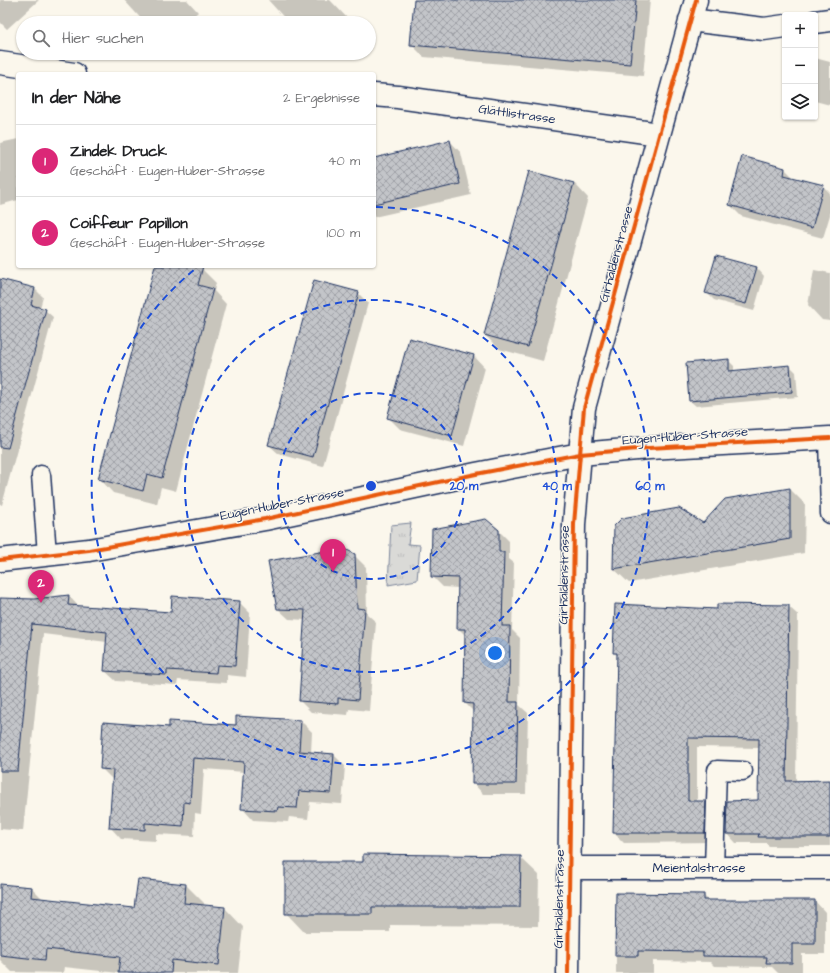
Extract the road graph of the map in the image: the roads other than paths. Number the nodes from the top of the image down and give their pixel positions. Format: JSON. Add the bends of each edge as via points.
{"nodes":[{"id":1,"x":693,"y":10,"type":"edge"},
{"id":2,"x":830,"y":20,"type":"edge"},
{"id":3,"x":818,"y":22,"type":"edge"},
{"id":4,"x":782,"y":26,"type":"edge"},
{"id":5,"x":0,"y":63,"type":"edge"},
{"id":6,"x":61,"y":72,"type":"edge"},
{"id":7,"x":376,"y":95,"type":"edge"},
{"id":8,"x":659,"y":134,"type":"junction"},
{"id":9,"x":829,"y":438,"type":"edge"},
{"id":10,"x":580,"y":454,"type":"junction"},
{"id":11,"x":41,"y":475,"type":"dead end"},
{"id":12,"x":830,"y":514,"type":"edge"},
{"id":13,"x":47,"y":554,"type":"junction"},
{"id":14,"x":0,"y":560,"type":"edge"},
{"id":15,"x":743,"y":771,"type":"dead end"},
{"id":16,"x":569,"y":868,"type":"junction"},
{"id":17,"x":714,"y":868,"type":"junction"},
{"id":18,"x":830,"y":868,"type":"edge"},
{"id":19,"x":568,"y":973,"type":"edge"}],
"edges":[{"from":1,"to":4,"type":"street","via":[[764,29]]},
{"from":1,"to":8,"type":"street","name":"Girhaldenstrasse"},
{"from":2,"to":3,"type":"street"},
{"from":5,"to":6,"type":"street"},
{"from":7,"to":8,"type":"street","name":"Glättlistrasse"},
{"from":8,"to":10,"type":"street","name":"Girhaldenstrasse","via":[[584,408]]},
{"from":9,"to":10,"type":"street","name":"Eugen-Huber-Strasse","via":[[657,447]]},
{"from":9,"to":12,"type":"lane"},
{"from":10,"to":13,"type":"street","name":"Eugen-Huber-Strasse","via":[[266,519],[89,550]]},
{"from":10,"to":16,"type":"street","name":"Girhaldenstrasse","via":[[574,524]]},
{"from":11,"to":13,"type":"lane"},
{"from":13,"to":14,"type":"street","name":"Eugen-Huber-Strasse"},
{"from":15,"to":17,"type":"lane","via":[[717,770]]},
{"from":16,"to":17,"type":"street","name":"Meientalstrasse"},
{"from":16,"to":19,"type":"street","name":"Girhaldenstrasse"},
{"from":17,"to":18,"type":"street","name":"Meientalstrasse"}]}
